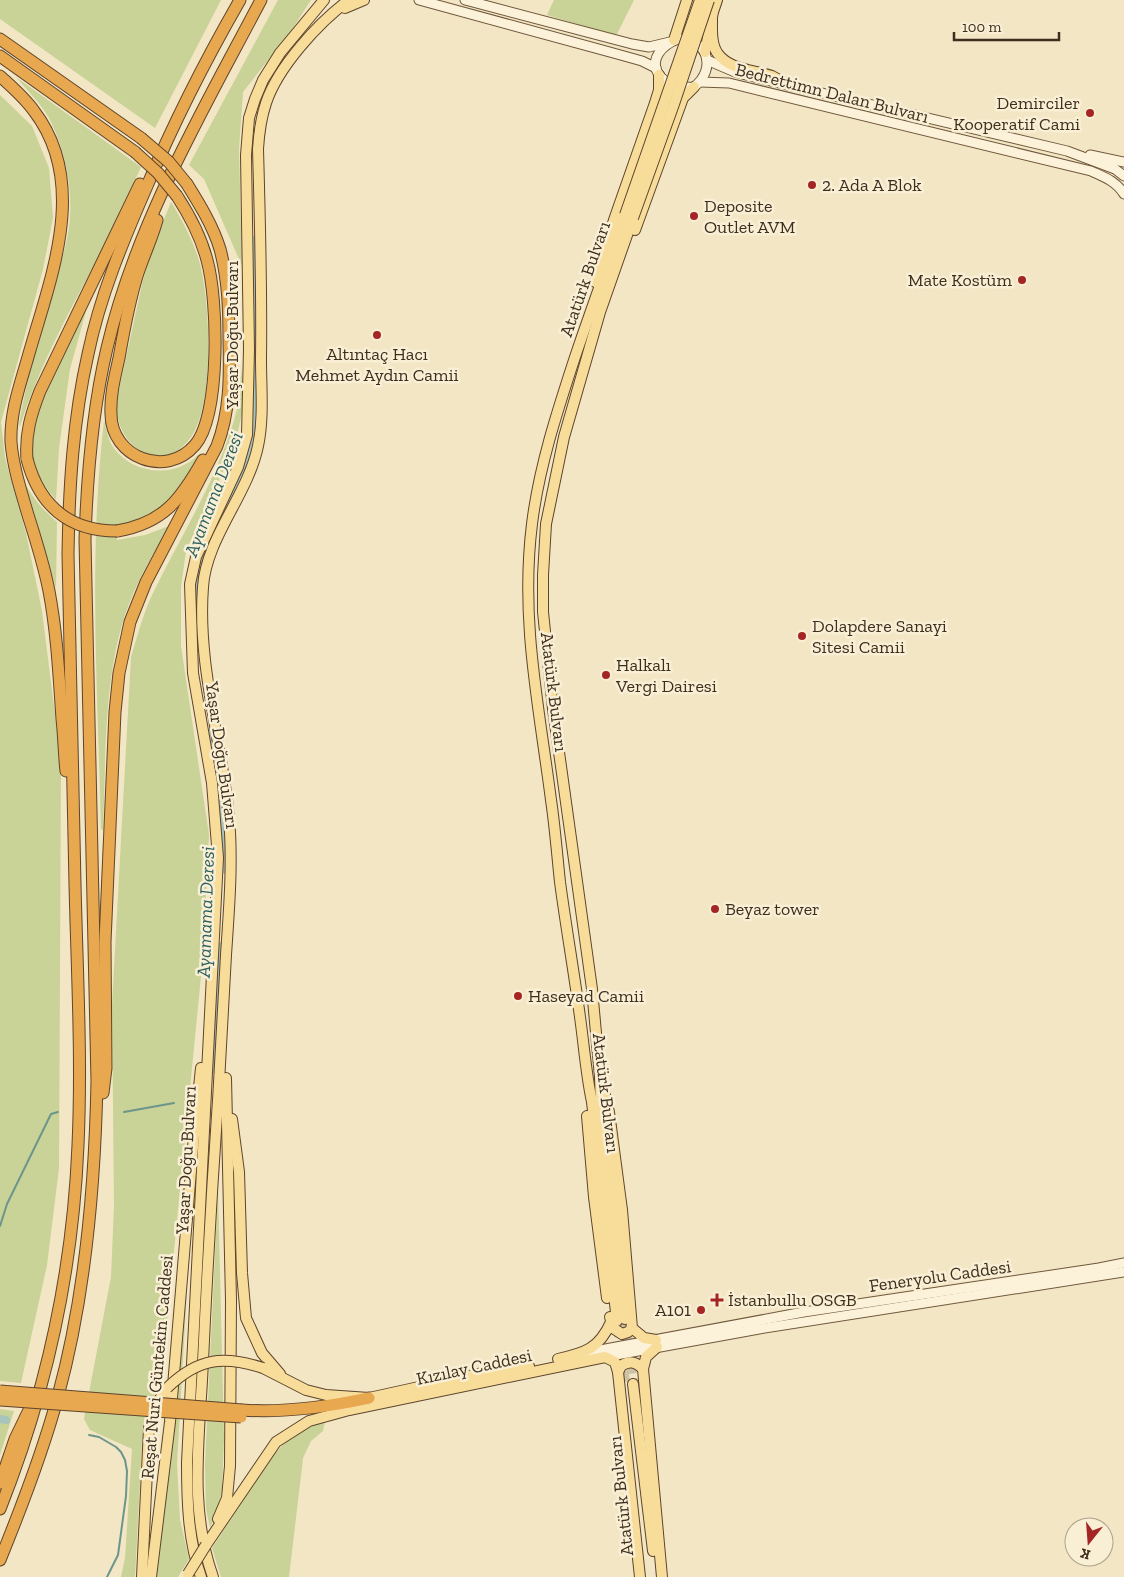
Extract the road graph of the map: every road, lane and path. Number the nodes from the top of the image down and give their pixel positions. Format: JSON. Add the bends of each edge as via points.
{"nodes":[{"id":1,"x":230,"y":0,"type":"edge"},
{"id":2,"x":240,"y":0,"type":"edge"},
{"id":3,"x":261,"y":0,"type":"edge"},
{"id":4,"x":316,"y":0,"type":"edge"},
{"id":5,"x":324,"y":0,"type":"edge"},
{"id":6,"x":349,"y":0,"type":"edge"},
{"id":7,"x":364,"y":0,"type":"edge"},
{"id":8,"x":419,"y":0,"type":"edge"},
{"id":9,"x":465,"y":0,"type":"edge"},
{"id":10,"x":700,"y":0,"type":"edge"},
{"id":11,"x":709,"y":0,"type":"edge"},
{"id":12,"x":717,"y":0,"type":"edge"},
{"id":13,"x":686,"y":2,"type":"edge"},
{"id":14,"x":515,"y":13,"type":"junction"},
{"id":15,"x":330,"y":14,"type":"junction"},
{"id":16,"x":713,"y":16,"type":"junction"},
{"id":17,"x":509,"y":24,"type":"junction"},
{"id":18,"x":303,"y":25,"type":"junction"},
{"id":19,"x":0,"y":39,"type":"edge"},
{"id":20,"x":672,"y":41,"type":"junction"},
{"id":21,"x":209,"y":53,"type":"junction"},
{"id":22,"x":0,"y":56,"type":"edge"},
{"id":23,"x":706,"y":56,"type":"junction"},
{"id":24,"x":657,"y":71,"type":"junction"},
{"id":25,"x":0,"y":76,"type":"edge"},
{"id":26,"x":697,"y":84,"type":"junction"},
{"id":27,"x":789,"y":85,"type":"junction"},
{"id":28,"x":1067,"y":151,"type":"junction"},
{"id":29,"x":1124,"y":162,"type":"edge"},
{"id":30,"x":156,"y":163,"type":"junction"},
{"id":31,"x":1124,"y":176,"type":"edge"},
{"id":32,"x":163,"y":191,"type":"junction"},
{"id":33,"x":1124,"y":194,"type":"edge"},
{"id":34,"x":629,"y":216,"type":"junction"},
{"id":35,"x":605,"y":297,"type":"junction"},
{"id":36,"x":592,"y":308,"type":"junction"},
{"id":37,"x":228,"y":390,"type":"junction"},
{"id":38,"x":74,"y":801,"type":"junction"},
{"id":39,"x":221,"y":1034,"type":"junction"},
{"id":40,"x":208,"y":1041,"type":"junction"},
{"id":41,"x":226,"y":1074,"type":"junction"},
{"id":42,"x":600,"y":1077,"type":"junction"},
{"id":43,"x":96,"y":1124,"type":"junction"},
{"id":44,"x":1124,"y":1262,"type":"edge"},
{"id":45,"x":1124,"y":1272,"type":"edge"},
{"id":46,"x":617,"y":1321,"type":"junction"},
{"id":47,"x":632,"y":1328,"type":"junction"},
{"id":48,"x":656,"y":1343,"type":"junction"},
{"id":49,"x":584,"y":1353,"type":"junction"},
{"id":50,"x":605,"y":1357,"type":"junction"},
{"id":51,"x":643,"y":1369,"type":"junction"},
{"id":52,"x":618,"y":1372,"type":"junction"},
{"id":53,"x":285,"y":1380,"type":"junction"},
{"id":54,"x":41,"y":1388,"type":"junction"},
{"id":55,"x":0,"y":1390,"type":"edge"},
{"id":56,"x":369,"y":1398,"type":"junction"},
{"id":57,"x":0,"y":1400,"type":"edge"},
{"id":58,"x":349,"y":1410,"type":"junction"},
{"id":59,"x":242,"y":1414,"type":"junction"},
{"id":60,"x":0,"y":1483,"type":"edge"},
{"id":61,"x":0,"y":1509,"type":"edge"},
{"id":62,"x":206,"y":1545,"type":"junction"},
{"id":63,"x":0,"y":1560,"type":"edge"},
{"id":64,"x":187,"y":1575,"type":"edge"},
{"id":65,"x":142,"y":1577,"type":"edge"},
{"id":66,"x":151,"y":1577,"type":"edge"},
{"id":67,"x":201,"y":1577,"type":"edge"},
{"id":68,"x":213,"y":1577,"type":"edge"},
{"id":69,"x":640,"y":1577,"type":"edge"},
{"id":70,"x":646,"y":1577,"type":"edge"},
{"id":71,"x":656,"y":1577,"type":"edge"},
{"id":72,"x":662,"y":1577,"type":"edge"}],
"edges":[{"from":1,"to":21,"type":"highway"},
{"from":2,"to":21,"type":"highway"},
{"from":3,"to":32,"type":"highway"},
{"from":4,"to":18,"type":"main road"},
{"from":5,"to":18,"type":"main road","name":"Yaşar Doğu Bulvarı"},
{"from":6,"to":15,"type":"main road","name":"Yaşar Doğu Bulvarı"},
{"from":7,"to":15,"type":"main road"},
{"from":8,"to":17,"type":"main road"},
{"from":9,"to":14,"type":"main road"},
{"from":10,"to":34,"type":"main road","name":"Atatürk Bulvarı","bridge":true},
{"from":11,"to":34,"type":"main road","name":"Atatürk Bulvarı","bridge":true,"via":[[674,104]]},
{"from":12,"to":16,"type":"main road"},
{"from":13,"to":16,"type":"main road","via":[[692,17]]},
{"from":13,"to":20,"type":"main road"},
{"from":14,"to":17,"type":"main road"},
{"from":14,"to":20,"type":"main road","via":[[632,44],[649,47]]},
{"from":15,"to":39,"type":"main road","name":"Yaşar Doğu Bulvarı","via":[[307,38],[278,79],[266,103],[261,123],[258,149],[262,348],[258,450],[210,556],[203,583],[207,681],[230,829]]},
{"from":16,"to":23,"type":"main road"},
{"from":16,"to":27,"type":"main road","via":[[714,46],[722,58]]},
{"from":17,"to":24,"type":"main road","via":[[617,54]]},
{"from":18,"to":40,"type":"main road","name":"Yaşar Doğu Bulvarı","via":[[263,80],[249,118],[246,155],[247,435],[238,467],[196,557],[190,584],[193,672],[218,838]]},
{"from":19,"to":37,"type":"highway","bridge":true,"via":[[141,138],[169,162],[202,207],[219,247],[226,274]]},
{"from":20,"to":23,"type":"main road","via":[[682,38],[696,43]]},
{"from":20,"to":24,"type":"main road","via":[[659,53]]},
{"from":21,"to":30,"type":"highway"},
{"from":22,"to":32,"type":"highway","bridge":true,"via":[[135,152],[158,172],[177,196],[197,231],[211,276],[214,378],[209,416],[194,446],[177,458],[154,462],[128,452],[120,444],[110,413],[131,301]]},
{"from":23,"to":26,"type":"main road","via":[[704,78]]},
{"from":23,"to":27,"type":"main road","name":"Bedrettimn Dalan Bulvarı","via":[[735,72]]},
{"from":24,"to":26,"type":"main road","via":[[667,84],[676,87]]},
{"from":24,"to":36,"type":"main road","via":[[659,90],[596,277]]},
{"from":25,"to":38,"type":"highway","via":[[34,111],[46,129],[59,163],[63,203],[60,240],[16,398],[11,430],[17,478],[50,594],[65,763]]},
{"from":26,"to":33,"type":"main road","name":"Bedrettimn Dalan Bulvarı","via":[[729,83],[1091,171],[1112,181]]},
{"from":26,"to":35,"type":"main road","via":[[683,98],[640,216]]},
{"from":27,"to":28,"type":"main road","name":"Bedrettimn Dalan Bulvarı"},
{"from":28,"to":29,"type":"main road"},
{"from":28,"to":31,"type":"main road","name":"Bedrettimn Dalan Bulvarı","via":[[1115,169]]},
{"from":30,"to":37,"type":"highway","bridge":true,"via":[[132,199],[29,420],[27,459],[37,487],[58,512],[90,528],[117,531],[153,520],[182,494],[195,474],[210,444]]},
{"from":30,"to":38,"type":"highway","via":[[124,236],[103,296],[88,353],[76,422],[69,488],[68,554]]},
{"from":32,"to":43,"type":"highway","via":[[134,259],[107,347],[98,388],[88,474],[85,582]]},
{"from":34,"to":35,"type":"main road","name":"Atatürk Bulvarı"},
{"from":34,"to":36,"type":"main road","name":"Atatürk Bulvarı"},
{"from":35,"to":42,"type":"main road","name":"Atatürk Bulvarı","via":[[564,437],[546,524],[543,575],[543,612],[553,709],[592,989]]},
{"from":36,"to":46,"type":"main road","name":"Atatürk Bulvarı","via":[[551,432],[534,516],[528,572],[528,615],[532,671],[581,1020],[594,1197]]},
{"from":37,"to":43,"type":"highway","via":[[226,417],[217,446],[146,582],[130,622],[122,656],[115,712],[105,942],[106,1068]]},
{"from":38,"to":54,"type":"highway","via":[[80,1054],[78,1148],[65,1277]]},
{"from":39,"to":41,"type":"main road","name":"Yaşar Doğu Bulvarı"},
{"from":39,"to":68,"type":"main road","name":"Yaşar Doğu Bulvarı","via":[[197,1465],[200,1524]]},
{"from":40,"to":66,"type":"main road","name":"Reşat Nuri Güntekin Caddesi","via":[[198,1090],[172,1403]]},
{"from":40,"to":67,"type":"main road","name":"Yaşar Doğu Bulvarı","via":[[186,1462],[187,1509]]},
{"from":41,"to":53,"type":"main road","via":[[239,1172],[241,1266],[246,1318],[262,1353]]},
{"from":41,"to":62,"type":"main road","name":"Yaşar Doğu Bulvarı","via":[[231,1300],[230,1475],[227,1498]]},
{"from":42,"to":46,"type":"main road","name":"Atatürk Bulvarı"},
{"from":42,"to":47,"type":"main road","via":[[609,1112],[622,1210]]},
{"from":43,"to":63,"type":"highway","via":[[86,1246],[68,1358],[44,1444]]},
{"from":44,"to":48,"type":"main road","name":"Feneryolu Caddesi","via":[[788,1315]]},
{"from":45,"to":48,"type":"main road","name":"Feneryolu Caddesi"},
{"from":46,"to":47,"type":"main road","via":[[613,1328],[622,1334]]},
{"from":46,"to":49,"type":"main road","via":[[602,1340]]},
{"from":47,"to":48,"type":"main road"},
{"from":48,"to":49,"type":"main road","name":"Feneryolu Caddesi"},
{"from":48,"to":50,"type":"main road","name":"Feneryolu Caddesi"},
{"from":48,"to":51,"type":"main road","via":[[646,1357]]},
{"from":49,"to":56,"type":"main road","name":"Kızılay Caddesi"},
{"from":50,"to":52,"type":"main road","via":[[615,1362]]},
{"from":50,"to":58,"type":"main road","name":"Kızılay Caddesi"},
{"from":51,"to":52,"type":"main road","via":[[628,1362]]},
{"from":51,"to":72,"type":"main road"},
{"from":52,"to":69,"type":"main road"},
{"from":53,"to":56,"type":"main road","name":"Kızılay Caddesi","via":[[326,1395]]},
{"from":53,"to":65,"type":"main road","name":"Kızılay Caddesi","bridge":true,"via":[[263,1368],[228,1360],[190,1370],[167,1388],[156,1405],[149,1428]]},
{"from":54,"to":60,"type":"highway","via":[[15,1439]]},
{"from":54,"to":61,"type":"highway"},
{"from":55,"to":59,"type":"highway","bridge":true},
{"from":56,"to":59,"type":"highway","via":[[303,1409]]},
{"from":57,"to":59,"type":"highway","bridge":true},
{"from":58,"to":59,"type":"highway","via":[[296,1418]]},
{"from":58,"to":62,"type":"main road","name":"Kızılay Caddesi","via":[[309,1421],[276,1442]]},
{"from":62,"to":64,"type":"main road","bridge":true},
{"from":70,"to":71,"type":"main road","name":"Atatürk Bulvarı","via":[[629,1383]]}]}
